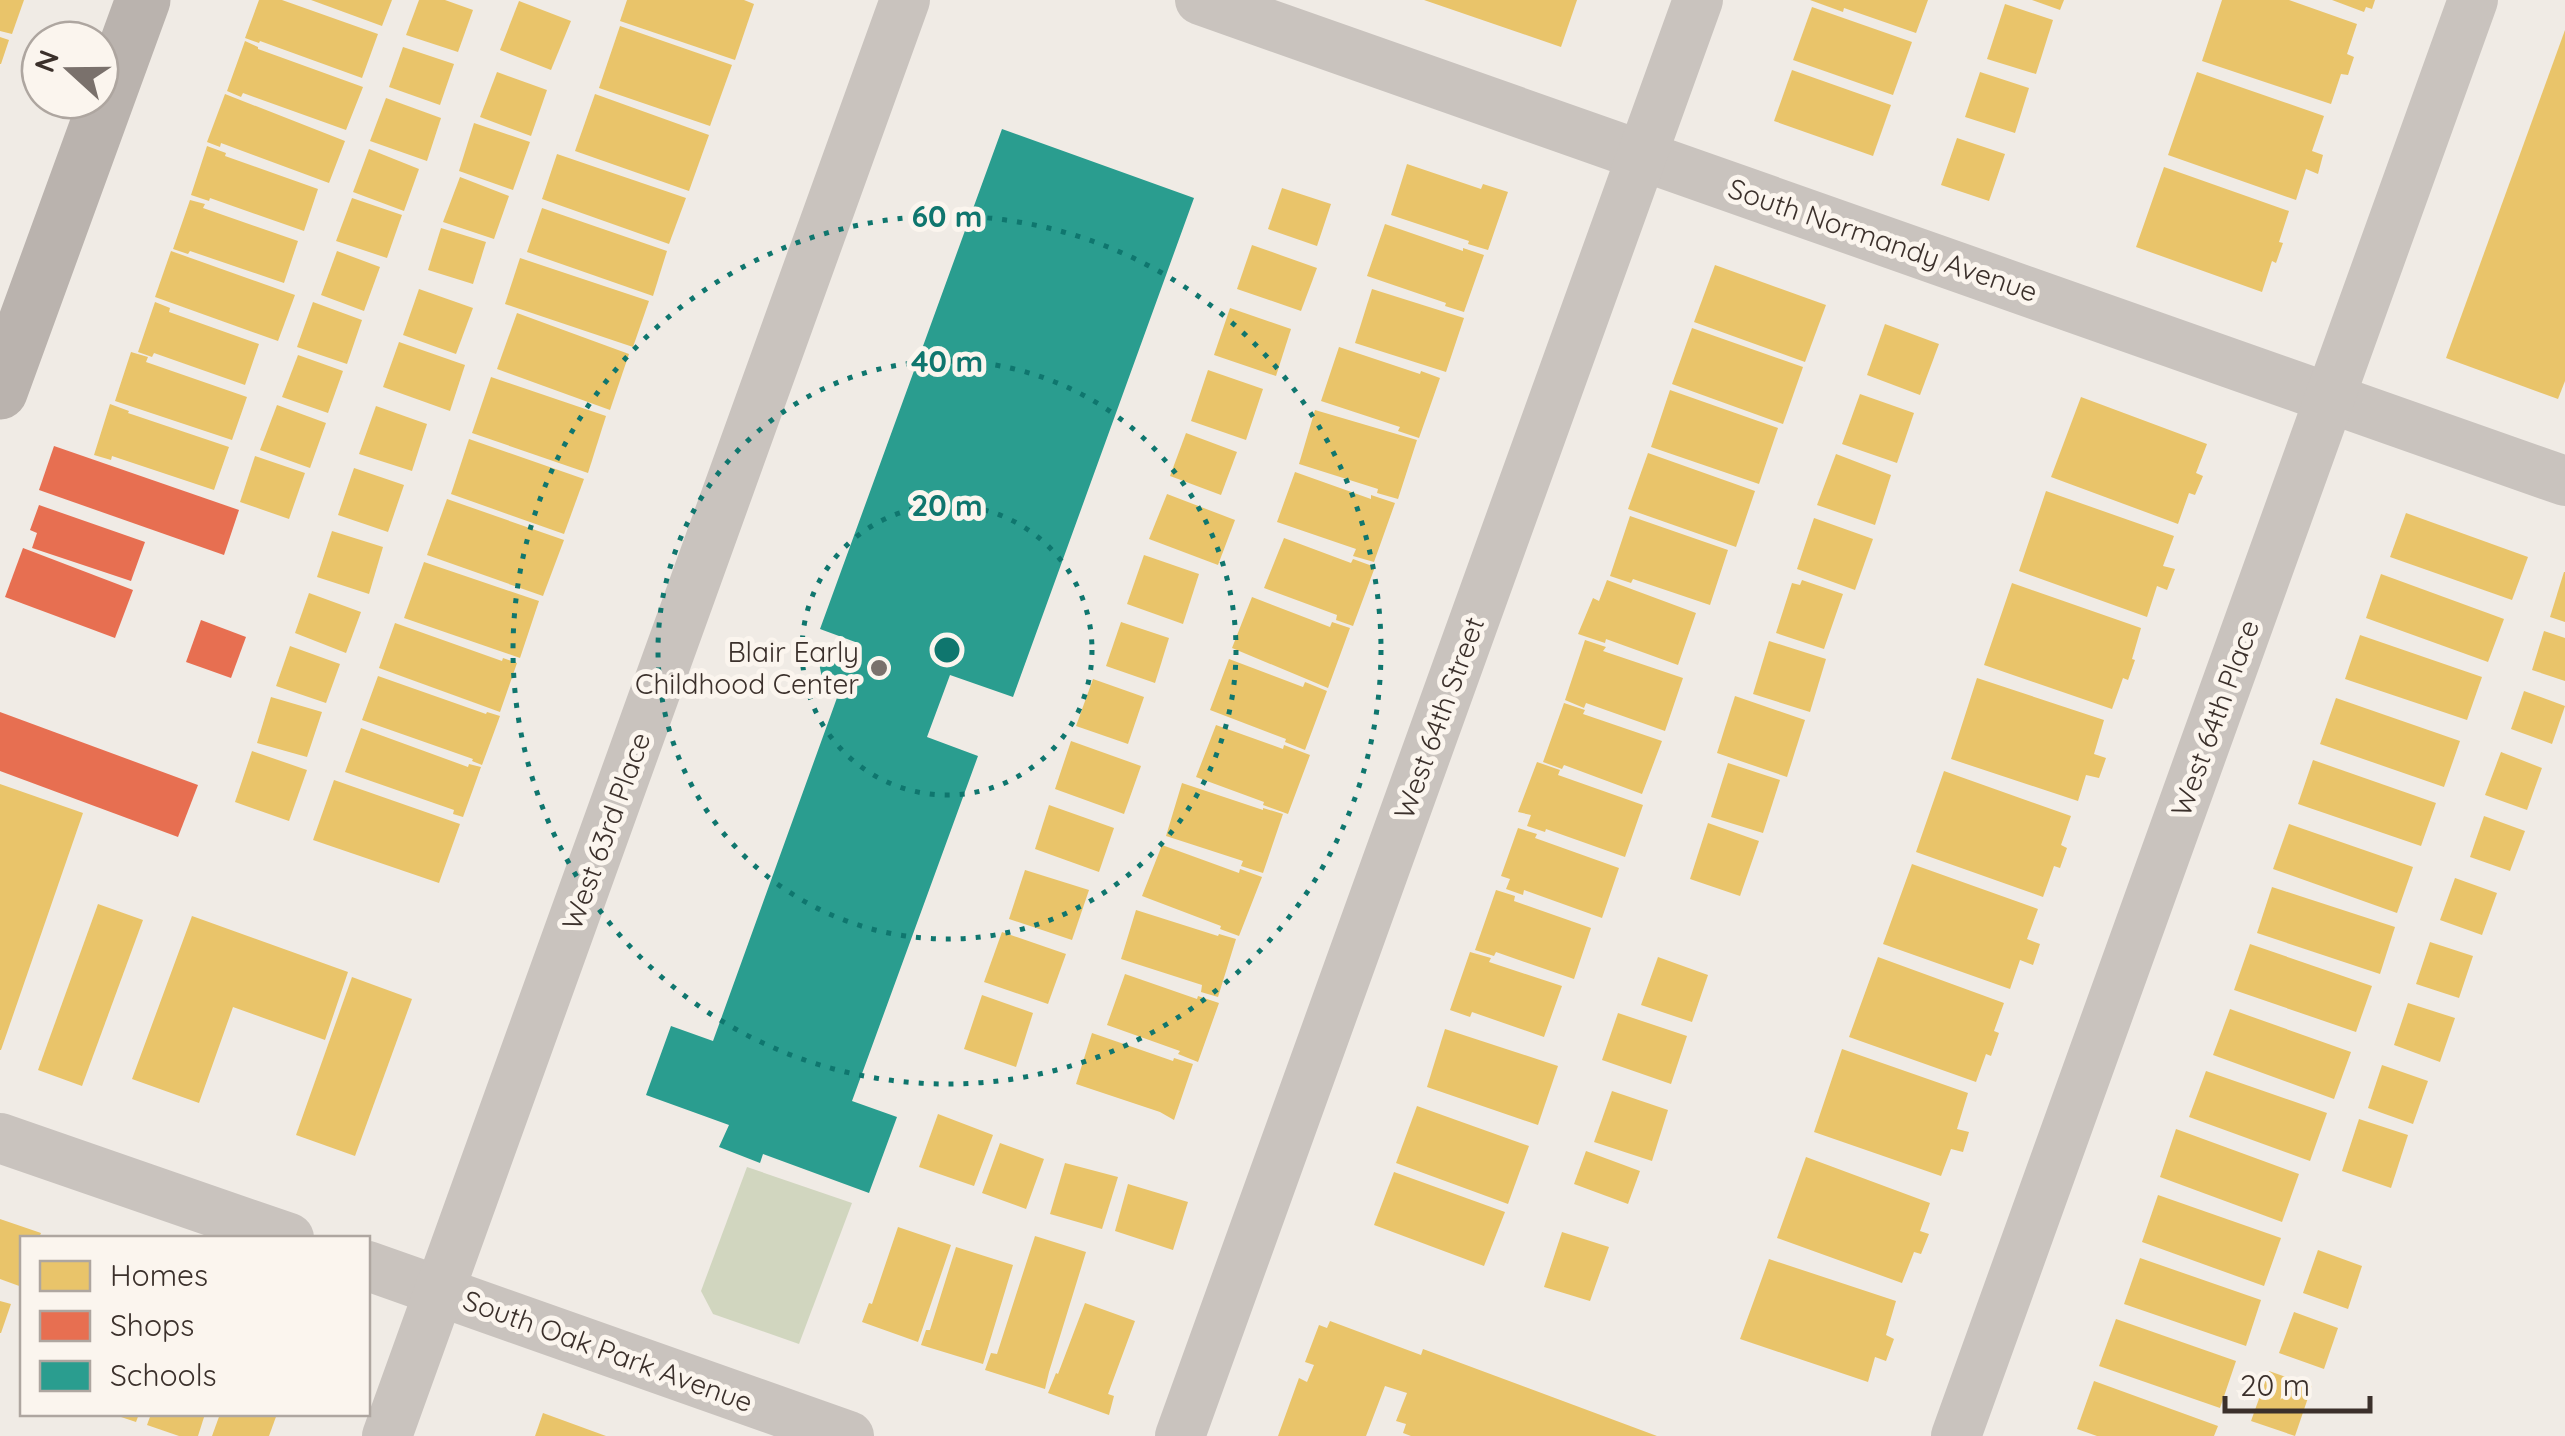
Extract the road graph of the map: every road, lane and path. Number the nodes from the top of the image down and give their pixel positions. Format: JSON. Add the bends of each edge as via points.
{"nodes":[{"id":1,"x":143,"y":0,"type":"edge"},
{"id":2,"x":905,"y":0,"type":"edge"},
{"id":3,"x":1200,"y":0,"type":"edge"},
{"id":4,"x":1698,"y":0,"type":"edge"},
{"id":5,"x":2473,"y":0,"type":"edge"},
{"id":6,"x":1642,"y":155,"type":"junction"},
{"id":7,"x":4,"y":371,"type":"edge"},
{"id":8,"x":2330,"y":398,"type":"junction"},
{"id":9,"x":2565,"y":482,"type":"edge"},
{"id":10,"x":0,"y":1138,"type":"edge"},
{"id":11,"x":283,"y":1236,"type":"edge"},
{"id":12,"x":370,"y":1267,"type":"edge"},
{"id":13,"x":440,"y":1291,"type":"junction"},
{"id":14,"x":387,"y":1436,"type":"edge"},
{"id":15,"x":848,"y":1436,"type":"edge"},
{"id":16,"x":1180,"y":1436,"type":"edge"},
{"id":17,"x":1956,"y":1436,"type":"edge"}],
"edges":[{"from":1,"to":7,"type":"main road"},
{"from":2,"to":13,"type":"street","name":"West 63rd Place"},
{"from":3,"to":6,"type":"street","name":"South Normandy Avenue"},
{"from":4,"to":6,"type":"street","name":"West 64th Street"},
{"from":5,"to":8,"type":"street","name":"West 64th Place"},
{"from":6,"to":8,"type":"street","name":"South Normandy Avenue"},
{"from":6,"to":16,"type":"street","name":"West 64th Street"},
{"from":8,"to":9,"type":"street","name":"South Normandy Avenue"},
{"from":8,"to":17,"type":"street","name":"West 64th Place"},
{"from":10,"to":11,"type":"street"},
{"from":12,"to":13,"type":"street","name":"South Oak Park Avenue"},
{"from":13,"to":14,"type":"street","name":"West 63rd Place"},
{"from":13,"to":15,"type":"street","name":"South Oak Park Avenue"}]}
